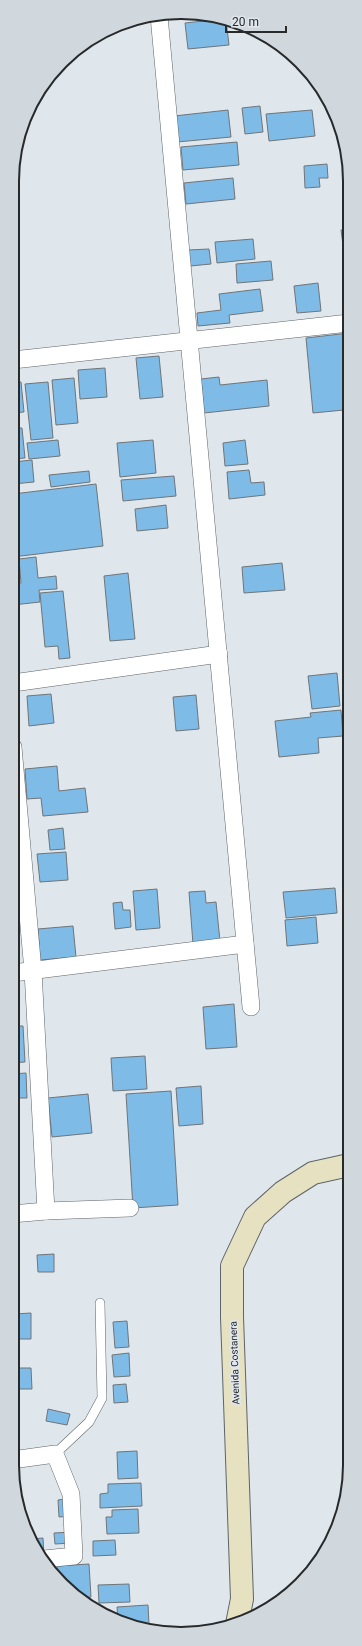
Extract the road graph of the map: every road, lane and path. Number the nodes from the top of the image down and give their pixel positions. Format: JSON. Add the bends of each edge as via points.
{"nodes":[{"id":1,"x":159,"y":20,"type":"edge"},
{"id":2,"x":343,"y":324,"type":"edge"},
{"id":3,"x":190,"y":340,"type":"junction"},
{"id":4,"x":19,"y":359,"type":"edge"},
{"id":5,"x":219,"y":654,"type":"junction"},
{"id":6,"x":19,"y":682,"type":"edge"},
{"id":7,"x":19,"y":814,"type":"edge"},
{"id":8,"x":245,"y":944,"type":"junction"},
{"id":9,"x":33,"y":971,"type":"junction"},
{"id":10,"x":19,"y":972,"type":"edge"},
{"id":11,"x":251,"y":1007,"type":"dead end"},
{"id":12,"x":343,"y":1166,"type":"edge"},
{"id":13,"x":130,"y":1208,"type":"dead end"},
{"id":14,"x":46,"y":1211,"type":"junction"},
{"id":15,"x":19,"y":1213,"type":"edge"},
{"id":16,"x":100,"y":1303,"type":"dead end"},
{"id":17,"x":56,"y":1454,"type":"junction"},
{"id":18,"x":19,"y":1459,"type":"edge"},
{"id":19,"x":48,"y":1559,"type":"edge"},
{"id":20,"x":239,"y":1616,"type":"edge"}],
"edges":[{"from":1,"to":3,"type":"street"},
{"from":2,"to":3,"type":"street"},
{"from":3,"to":4,"type":"street"},
{"from":3,"to":5,"type":"street"},
{"from":5,"to":6,"type":"street"},
{"from":5,"to":8,"type":"street"},
{"from":7,"to":9,"type":"street"},
{"from":8,"to":9,"type":"street"},
{"from":8,"to":11,"type":"street"},
{"from":9,"to":10,"type":"street"},
{"from":9,"to":14,"type":"street"},
{"from":12,"to":20,"type":"street","name":"Avenida Costanera","via":[[313,1172],[277,1197],[255,1217],[232,1266],[242,1599]]},
{"from":13,"to":14,"type":"street"},
{"from":14,"to":15,"type":"street"},
{"from":16,"to":17,"type":"lane","via":[[102,1398],[89,1422]]},
{"from":17,"to":18,"type":"street"},
{"from":17,"to":19,"type":"street","via":[[71,1494],[74,1556]]}]}
